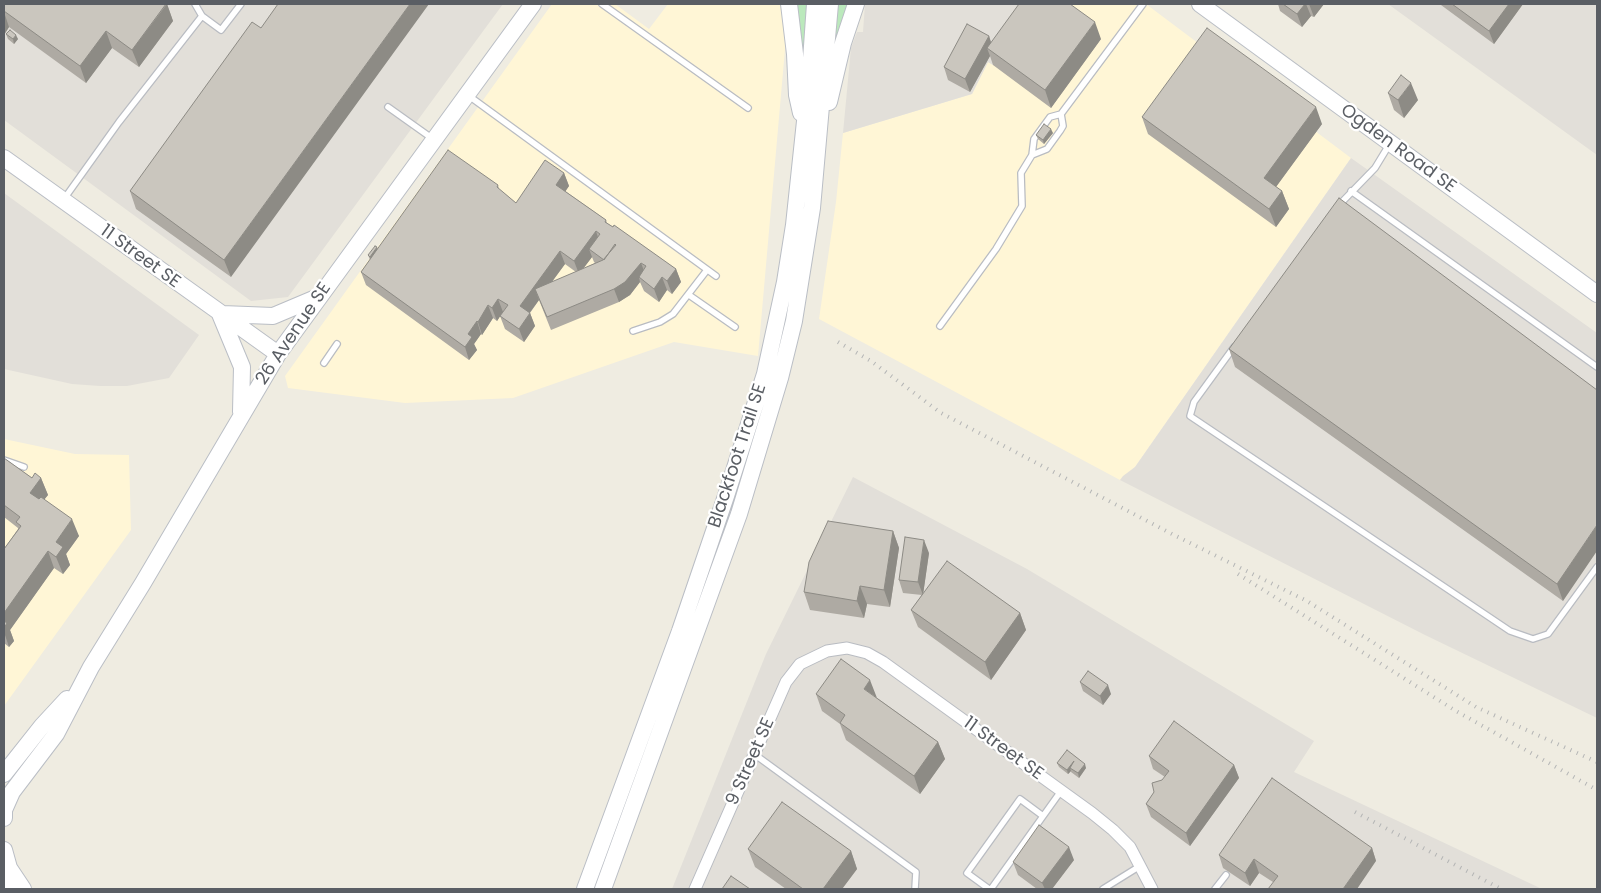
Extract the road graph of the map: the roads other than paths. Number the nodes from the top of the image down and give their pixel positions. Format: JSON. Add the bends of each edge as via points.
{"nodes":[{"id":1,"x":195,"y":4,"type":"edge"},
{"id":2,"x":241,"y":4,"type":"edge"},
{"id":3,"x":533,"y":4,"type":"edge"},
{"id":4,"x":602,"y":4,"type":"edge"},
{"id":5,"x":789,"y":4,"type":"edge"},
{"id":6,"x":815,"y":4,"type":"edge"},
{"id":7,"x":830,"y":4,"type":"edge"},
{"id":8,"x":856,"y":4,"type":"edge"},
{"id":9,"x":1143,"y":4,"type":"edge"},
{"id":10,"x":1200,"y":4,"type":"edge"},
{"id":11,"x":202,"y":16,"type":"junction"},
{"id":12,"x":468,"y":94,"type":"junction"},
{"id":13,"x":388,"y":107,"type":"dead end"},
{"id":14,"x":748,"y":108,"type":"dead end"},
{"id":15,"x":1061,"y":114,"type":"junction"},
{"id":16,"x":812,"y":130,"type":"junction"},
{"id":17,"x":434,"y":140,"type":"junction"},
{"id":18,"x":1390,"y":144,"type":"junction"},
{"id":19,"x":1032,"y":155,"type":"junction"},
{"id":20,"x":4,"y":158,"type":"edge"},
{"id":21,"x":1351,"y":191,"type":"junction"},
{"id":22,"x":63,"y":201,"type":"junction"},
{"id":23,"x":1334,"y":210,"type":"edge"},
{"id":24,"x":707,"y":270,"type":"junction"},
{"id":25,"x":716,"y":276,"type":"dead end"},
{"id":26,"x":1597,"y":294,"type":"edge"},
{"id":27,"x":689,"y":295,"type":"junction"},
{"id":28,"x":318,"y":297,"type":"junction"},
{"id":29,"x":220,"y":314,"type":"junction"},
{"id":30,"x":940,"y":326,"type":"dead end"},
{"id":31,"x":735,"y":327,"type":"dead end"},
{"id":32,"x":633,"y":331,"type":"dead end"},
{"id":33,"x":1241,"y":337,"type":"edge"},
{"id":34,"x":337,"y":344,"type":"dead end"},
{"id":35,"x":278,"y":354,"type":"junction"},
{"id":36,"x":324,"y":363,"type":"dead end"},
{"id":37,"x":1597,"y":367,"type":"edge"},
{"id":38,"x":241,"y":415,"type":"junction"},
{"id":39,"x":4,"y":460,"type":"edge"},
{"id":40,"x":24,"y":468,"type":"dead end"},
{"id":41,"x":1597,"y":567,"type":"edge"},
{"id":42,"x":827,"y":650,"type":"joint"},
{"id":43,"x":83,"y":682,"type":"junction"},
{"id":44,"x":754,"y":754,"type":"junction"},
{"id":45,"x":4,"y":774,"type":"edge"},
{"id":46,"x":1061,"y":791,"type":"junction"},
{"id":47,"x":1043,"y":816,"type":"junction"},
{"id":48,"x":4,"y":818,"type":"edge"},
{"id":49,"x":4,"y":850,"type":"edge"},
{"id":50,"x":1140,"y":866,"type":"junction"},
{"id":51,"x":9,"y":868,"type":"junction"},
{"id":52,"x":1226,"y":875,"type":"dead end"},
{"id":53,"x":4,"y":889,"type":"edge"},
{"id":54,"x":23,"y":889,"type":"edge"},
{"id":55,"x":585,"y":889,"type":"edge"},
{"id":56,"x":603,"y":889,"type":"edge"},
{"id":57,"x":695,"y":889,"type":"edge"},
{"id":58,"x":916,"y":889,"type":"edge"},
{"id":59,"x":990,"y":889,"type":"edge"},
{"id":60,"x":1103,"y":889,"type":"edge"},
{"id":61,"x":1152,"y":889,"type":"edge"},
{"id":62,"x":1215,"y":889,"type":"edge"}],
"edges":[{"from":1,"to":11,"type":"lane"},
{"from":2,"to":11,"type":"lane","via":[[222,30]]},
{"from":3,"to":12,"type":"street","name":"26 Avenue SE"},
{"from":4,"to":14,"type":"lane"},
{"from":5,"to":16,"type":"street","via":[[797,95]]},
{"from":6,"to":16,"type":"street","name":"Blackfoot Trail SE"},
{"from":7,"to":16,"type":"street","name":"Blackfoot Trail SE"},
{"from":8,"to":16,"type":"street","via":[[832,93]]},
{"from":9,"to":15,"type":"lane"},
{"from":10,"to":18,"type":"street","name":"Ogden Road SE"},
{"from":11,"to":22,"type":"lane","via":[[119,122]]},
{"from":12,"to":17,"type":"street","name":"26 Avenue SE"},
{"from":12,"to":24,"type":"lane"},
{"from":13,"to":17,"type":"lane"},
{"from":15,"to":19,"type":"lane","via":[[1050,117],[1034,139]]},
{"from":15,"to":19,"type":"lane","via":[[1063,126],[1047,149]]},
{"from":16,"to":55,"type":"street","name":"Blackfoot Trail SE","via":[[765,374],[680,631]]},
{"from":16,"to":56,"type":"street","name":"Blackfoot Trail SE","via":[[809,226],[794,321],[780,378],[739,514]]},
{"from":17,"to":28,"type":"street","name":"26 Avenue SE"},
{"from":18,"to":21,"type":"lane","via":[[1375,168]]},
{"from":18,"to":26,"type":"street","name":"Ogden Road SE"},
{"from":19,"to":30,"type":"lane","via":[[1021,174],[1022,206]]},
{"from":20,"to":22,"type":"street","name":"11 Street SE"},
{"from":21,"to":23,"type":"lane"},
{"from":21,"to":37,"type":"lane"},
{"from":22,"to":29,"type":"street","name":"11 Street SE"},
{"from":24,"to":25,"type":"lane"},
{"from":24,"to":27,"type":"lane"},
{"from":27,"to":31,"type":"lane"},
{"from":27,"to":32,"type":"lane","via":[[673,314]]},
{"from":28,"to":29,"type":"street","via":[[273,316]]},
{"from":28,"to":35,"type":"street","name":"26 Avenue SE"},
{"from":29,"to":35,"type":"street","name":"11 Street SE"},
{"from":29,"to":38,"type":"street","via":[[242,367]]},
{"from":33,"to":41,"type":"lane","via":[[1194,402],[1190,416],[1510,631],[1533,639],[1548,634]]},
{"from":34,"to":36,"type":"lane"},
{"from":35,"to":38,"type":"street","name":"26 Avenue SE"},
{"from":38,"to":43,"type":"street","name":"26 Avenue SE"},
{"from":39,"to":40,"type":"lane"},
{"from":42,"to":44,"type":"street","name":"9 Street SE","via":[[800,664],[786,682]]},
{"from":42,"to":46,"type":"street","name":"11 Street SE","via":[[847,648],[867,653],[883,662]]},
{"from":43,"to":45,"type":"street","name":"26 Avenue SE"},
{"from":43,"to":48,"type":"street","name":"26 Avenue SE","via":[[56,734],[12,792]]},
{"from":44,"to":57,"type":"street","name":"9 Street SE"},
{"from":44,"to":58,"type":"lane","via":[[916,872]]},
{"from":46,"to":47,"type":"lane"},
{"from":46,"to":50,"type":"street","name":"11 Street SE","via":[[1113,830],[1130,847]]},
{"from":47,"to":59,"type":"lane"},
{"from":47,"to":59,"type":"lane","via":[[1020,799],[967,873]]},
{"from":49,"to":51,"type":"street"},
{"from":50,"to":60,"type":"lane"},
{"from":50,"to":61,"type":"street","name":"11 Street SE"},
{"from":51,"to":53,"type":"street"},
{"from":51,"to":54,"type":"street"},
{"from":52,"to":62,"type":"lane"}]}
